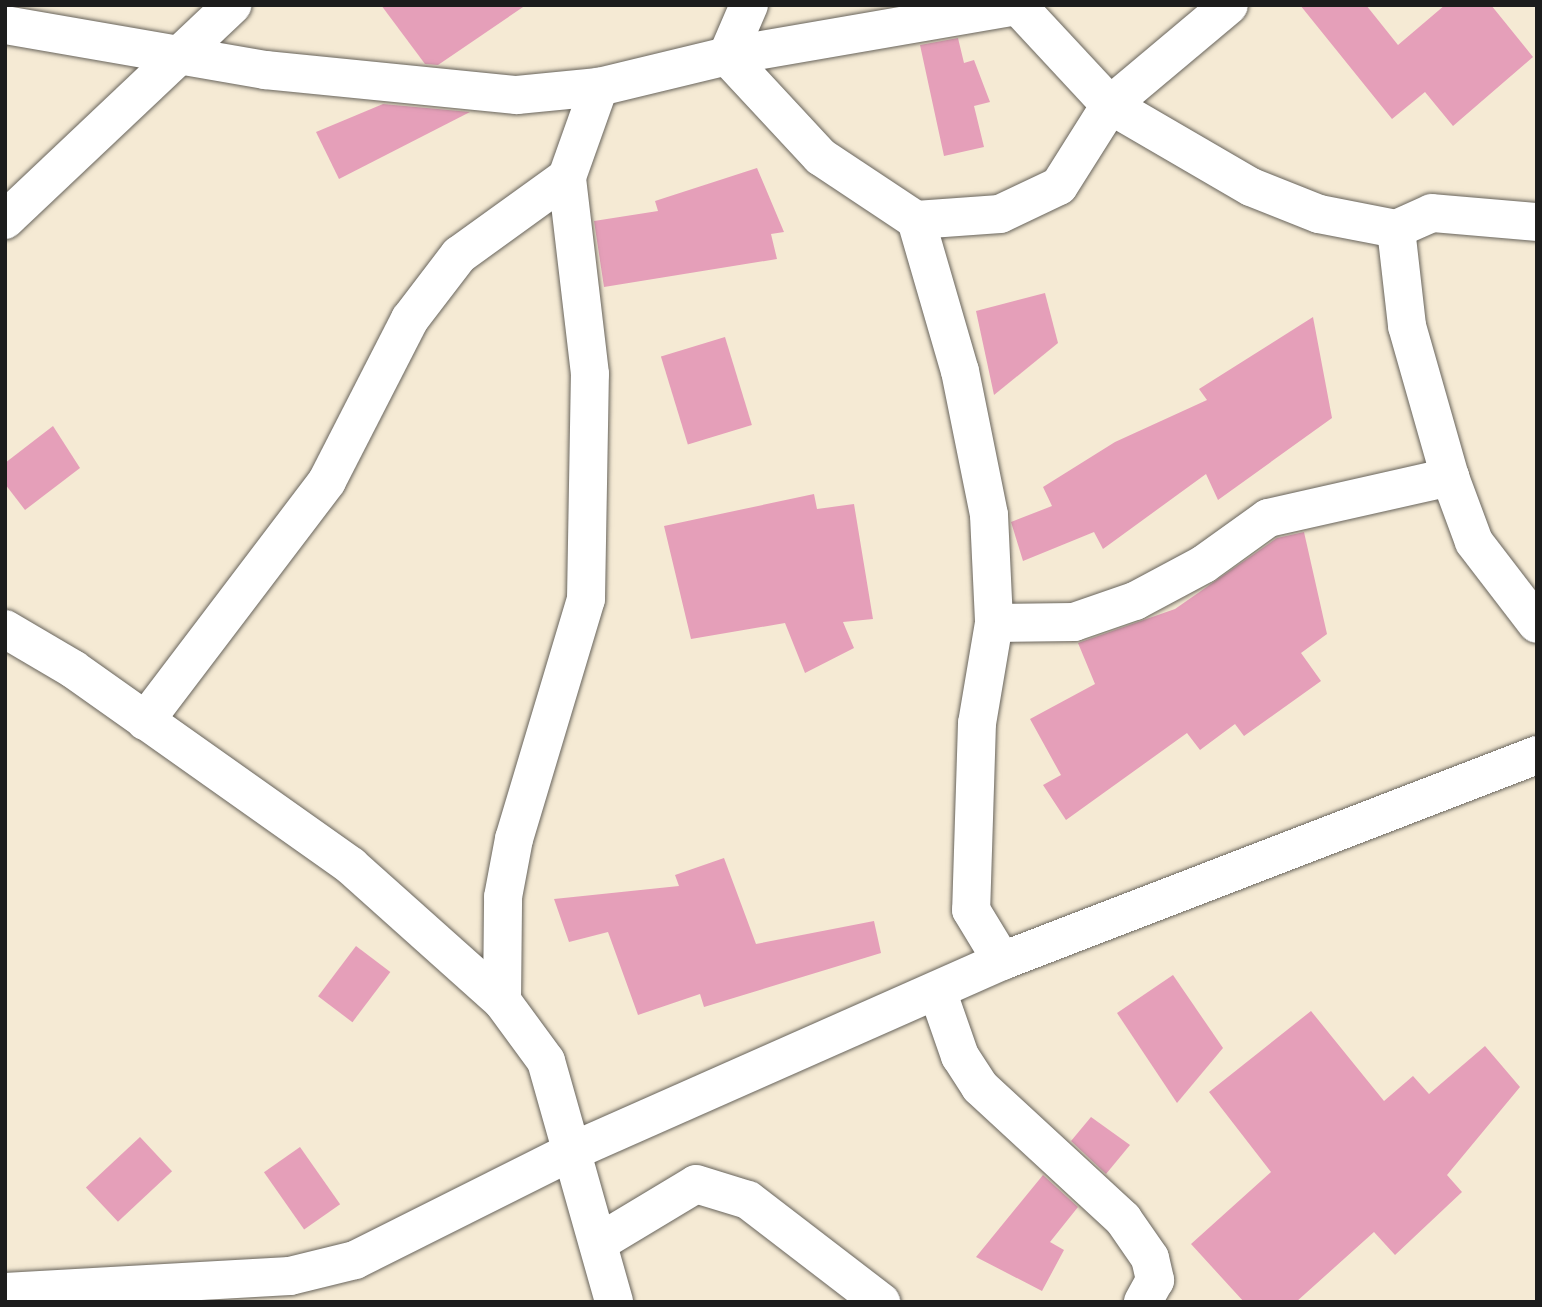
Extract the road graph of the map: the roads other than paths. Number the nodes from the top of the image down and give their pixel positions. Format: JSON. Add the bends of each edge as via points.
{"nodes":[{"id":1,"x":232,"y":5,"type":"edge"},
{"id":2,"x":749,"y":5,"type":"edge"},
{"id":3,"x":1017,"y":5,"type":"edge"},
{"id":4,"x":1229,"y":5,"type":"edge"},
{"id":5,"x":5,"y":25,"type":"edge"},
{"id":6,"x":178,"y":56,"type":"junction"},
{"id":7,"x":727,"y":56,"type":"junction"},
{"id":8,"x":599,"y":87,"type":"junction"},
{"id":9,"x":1110,"y":104,"type":"junction"},
{"id":10,"x":567,"y":177,"type":"junction"},
{"id":11,"x":5,"y":220,"type":"edge"},
{"id":12,"x":916,"y":220,"type":"junction"},
{"id":13,"x":1537,"y":222,"type":"edge"},
{"id":14,"x":1396,"y":229,"type":"junction"},
{"id":15,"x":1450,"y":477,"type":"junction"},
{"id":16,"x":995,"y":623,"type":"junction"},
{"id":17,"x":1537,"y":624,"type":"edge"},
{"id":18,"x":5,"y":629,"type":"edge"},
{"id":19,"x":145,"y":721,"type":"junction"},
{"id":20,"x":1537,"y":755,"type":"edge"},
{"id":21,"x":1002,"y":961,"type":"junction"},
{"id":22,"x":938,"y":993,"type":"junction"},
{"id":23,"x":502,"y":1001,"type":"junction"},
{"id":24,"x":573,"y":1151,"type":"junction"},
{"id":25,"x":598,"y":1243,"type":"junction"},
{"id":26,"x":5,"y":1292,"type":"edge"},
{"id":27,"x":614,"y":1302,"type":"edge"},
{"id":28,"x":881,"y":1302,"type":"edge"},
{"id":29,"x":1143,"y":1302,"type":"edge"}],
"edges":[{"from":1,"to":6,"type":"street"},
{"from":2,"to":7,"type":"street"},
{"from":3,"to":7,"type":"street"},
{"from":3,"to":9,"type":"street"},
{"from":4,"to":9,"type":"street"},
{"from":5,"to":6,"type":"street"},
{"from":6,"to":8,"type":"street","via":[[444,91],[517,94]]},
{"from":6,"to":11,"type":"street"},
{"from":7,"to":8,"type":"street"},
{"from":7,"to":12,"type":"street","via":[[821,156]]},
{"from":8,"to":10,"type":"street"},
{"from":9,"to":12,"type":"street","via":[[1059,186],[1031,205],[1000,214]]},
{"from":9,"to":14,"type":"street","via":[[1251,187],[1320,214]]},
{"from":10,"to":19,"type":"street","via":[[459,255],[410,319],[327,481]]},
{"from":10,"to":23,"type":"street","via":[[590,374],[586,599],[514,839],[503,897]]},
{"from":12,"to":16,"type":"street","via":[[989,515]]},
{"from":13,"to":14,"type":"street","via":[[1432,213]]},
{"from":14,"to":15,"type":"street","via":[[1407,326]]},
{"from":15,"to":16,"type":"street","via":[[1268,518],[1193,570],[1135,601],[1074,622]]},
{"from":15,"to":17,"type":"street","via":[[1474,542]]},
{"from":16,"to":21,"type":"street","via":[[977,723],[971,911]]},
{"from":18,"to":19,"type":"street"},
{"from":19,"to":23,"type":"street","via":[[351,866]]},
{"from":20,"to":21,"type":"street"},
{"from":21,"to":22,"type":"street"},
{"from":22,"to":24,"type":"street"},
{"from":22,"to":29,"type":"street","via":[[960,1056],[980,1087],[1123,1219],[1150,1258],[1155,1280]]},
{"from":23,"to":24,"type":"street","via":[[546,1061]]},
{"from":24,"to":25,"type":"street"},
{"from":24,"to":26,"type":"street","via":[[355,1261],[290,1276]]},
{"from":25,"to":27,"type":"street"},
{"from":25,"to":28,"type":"street","via":[[696,1184],[748,1200]]}]}
